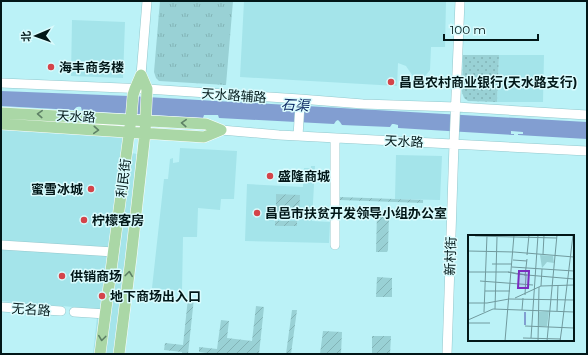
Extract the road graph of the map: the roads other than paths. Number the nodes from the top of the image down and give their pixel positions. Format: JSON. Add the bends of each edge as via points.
{"nodes":[{"id":1,"x":147,"y":1,"type":"edge"},
{"id":2,"x":460,"y":1,"type":"edge"},
{"id":3,"x":141,"y":75,"type":"junction"},
{"id":4,"x":1,"y":83,"type":"edge"},
{"id":5,"x":134,"y":92,"type":"junction"},
{"id":6,"x":147,"y":92,"type":"junction"},
{"id":7,"x":300,"y":104,"type":"dead end"},
{"id":8,"x":456,"y":110,"type":"junction"},
{"id":9,"x":1,"y":113,"type":"edge"},
{"id":10,"x":587,"y":114,"type":"edge"},
{"id":11,"x":132,"y":117,"type":"junction"},
{"id":12,"x":145,"y":118,"type":"junction"},
{"id":13,"x":1,"y":124,"type":"edge"},
{"id":14,"x":221,"y":130,"type":"junction"},
{"id":15,"x":129,"y":132,"type":"junction"},
{"id":16,"x":145,"y":133,"type":"junction"},
{"id":17,"x":298,"y":136,"type":"junction"},
{"id":18,"x":335,"y":138,"type":"junction"},
{"id":19,"x":454,"y":144,"type":"junction"},
{"id":20,"x":587,"y":151,"type":"edge"},
{"id":21,"x":1,"y":245,"type":"edge"},
{"id":22,"x":335,"y":245,"type":"dead end"},
{"id":23,"x":114,"y":252,"type":"junction"},
{"id":24,"x":1,"y":307,"type":"edge"},
{"id":25,"x":61,"y":311,"type":"dead end"},
{"id":26,"x":74,"y":312,"type":"dead end"},
{"id":27,"x":106,"y":314,"type":"junction"},
{"id":28,"x":100,"y":354,"type":"edge"},
{"id":29,"x":119,"y":354,"type":"edge"},
{"id":30,"x":447,"y":354,"type":"edge"}],
"edges":[{"from":1,"to":3,"type":"street","name":"利民街"},
{"from":2,"to":8,"type":"street"},
{"from":3,"to":5,"type":"main road","name":"利民街"},
{"from":3,"to":6,"type":"main road","name":"利民街"},
{"from":4,"to":5,"type":"street","name":"天水路辅路"},
{"from":5,"to":6,"type":"street","name":"天水路辅路"},
{"from":5,"to":11,"type":"main road","name":"利民街"},
{"from":6,"to":8,"type":"street","name":"天水路辅路"},
{"from":6,"to":12,"type":"main road","name":"利民街"},
{"from":7,"to":17,"type":"street"},
{"from":8,"to":10,"type":"street","name":"天水路辅路"},
{"from":8,"to":19,"type":"street","name":"新村街"},
{"from":11,"to":9,"type":"main road","name":"天水路","one_way":true},
{"from":11,"to":12,"type":"main road","name":"天水路"},
{"from":11,"to":15,"type":"main road","name":"利民街"},
{"from":14,"to":12,"type":"main road","name":"天水路","one_way":true,"via":[[206,124]]},
{"from":12,"to":16,"type":"main road","name":"利民街"},
{"from":13,"to":15,"type":"main road","name":"天水路","one_way":true},
{"from":14,"to":16,"type":"main road","name":"天水路","via":[[204,137]]},
{"from":14,"to":17,"type":"street","name":"天水路"},
{"from":15,"to":16,"type":"main road","name":"天水路"},
{"from":15,"to":23,"type":"main road","name":"利民街"},
{"from":29,"to":16,"type":"main road","name":"利民街","one_way":true},
{"from":17,"to":18,"type":"street","name":"天水路"},
{"from":18,"to":19,"type":"street","name":"天水路"},
{"from":18,"to":22,"type":"street"},
{"from":19,"to":20,"type":"street","name":"天水路"},
{"from":19,"to":30,"type":"street","name":"新村街"},
{"from":21,"to":23,"type":"street"},
{"from":23,"to":27,"type":"main road","name":"利民街"},
{"from":24,"to":25,"type":"street","name":"无名路"},
{"from":26,"to":27,"type":"street"},
{"from":27,"to":28,"type":"main road","name":"利民街","one_way":true}]}
